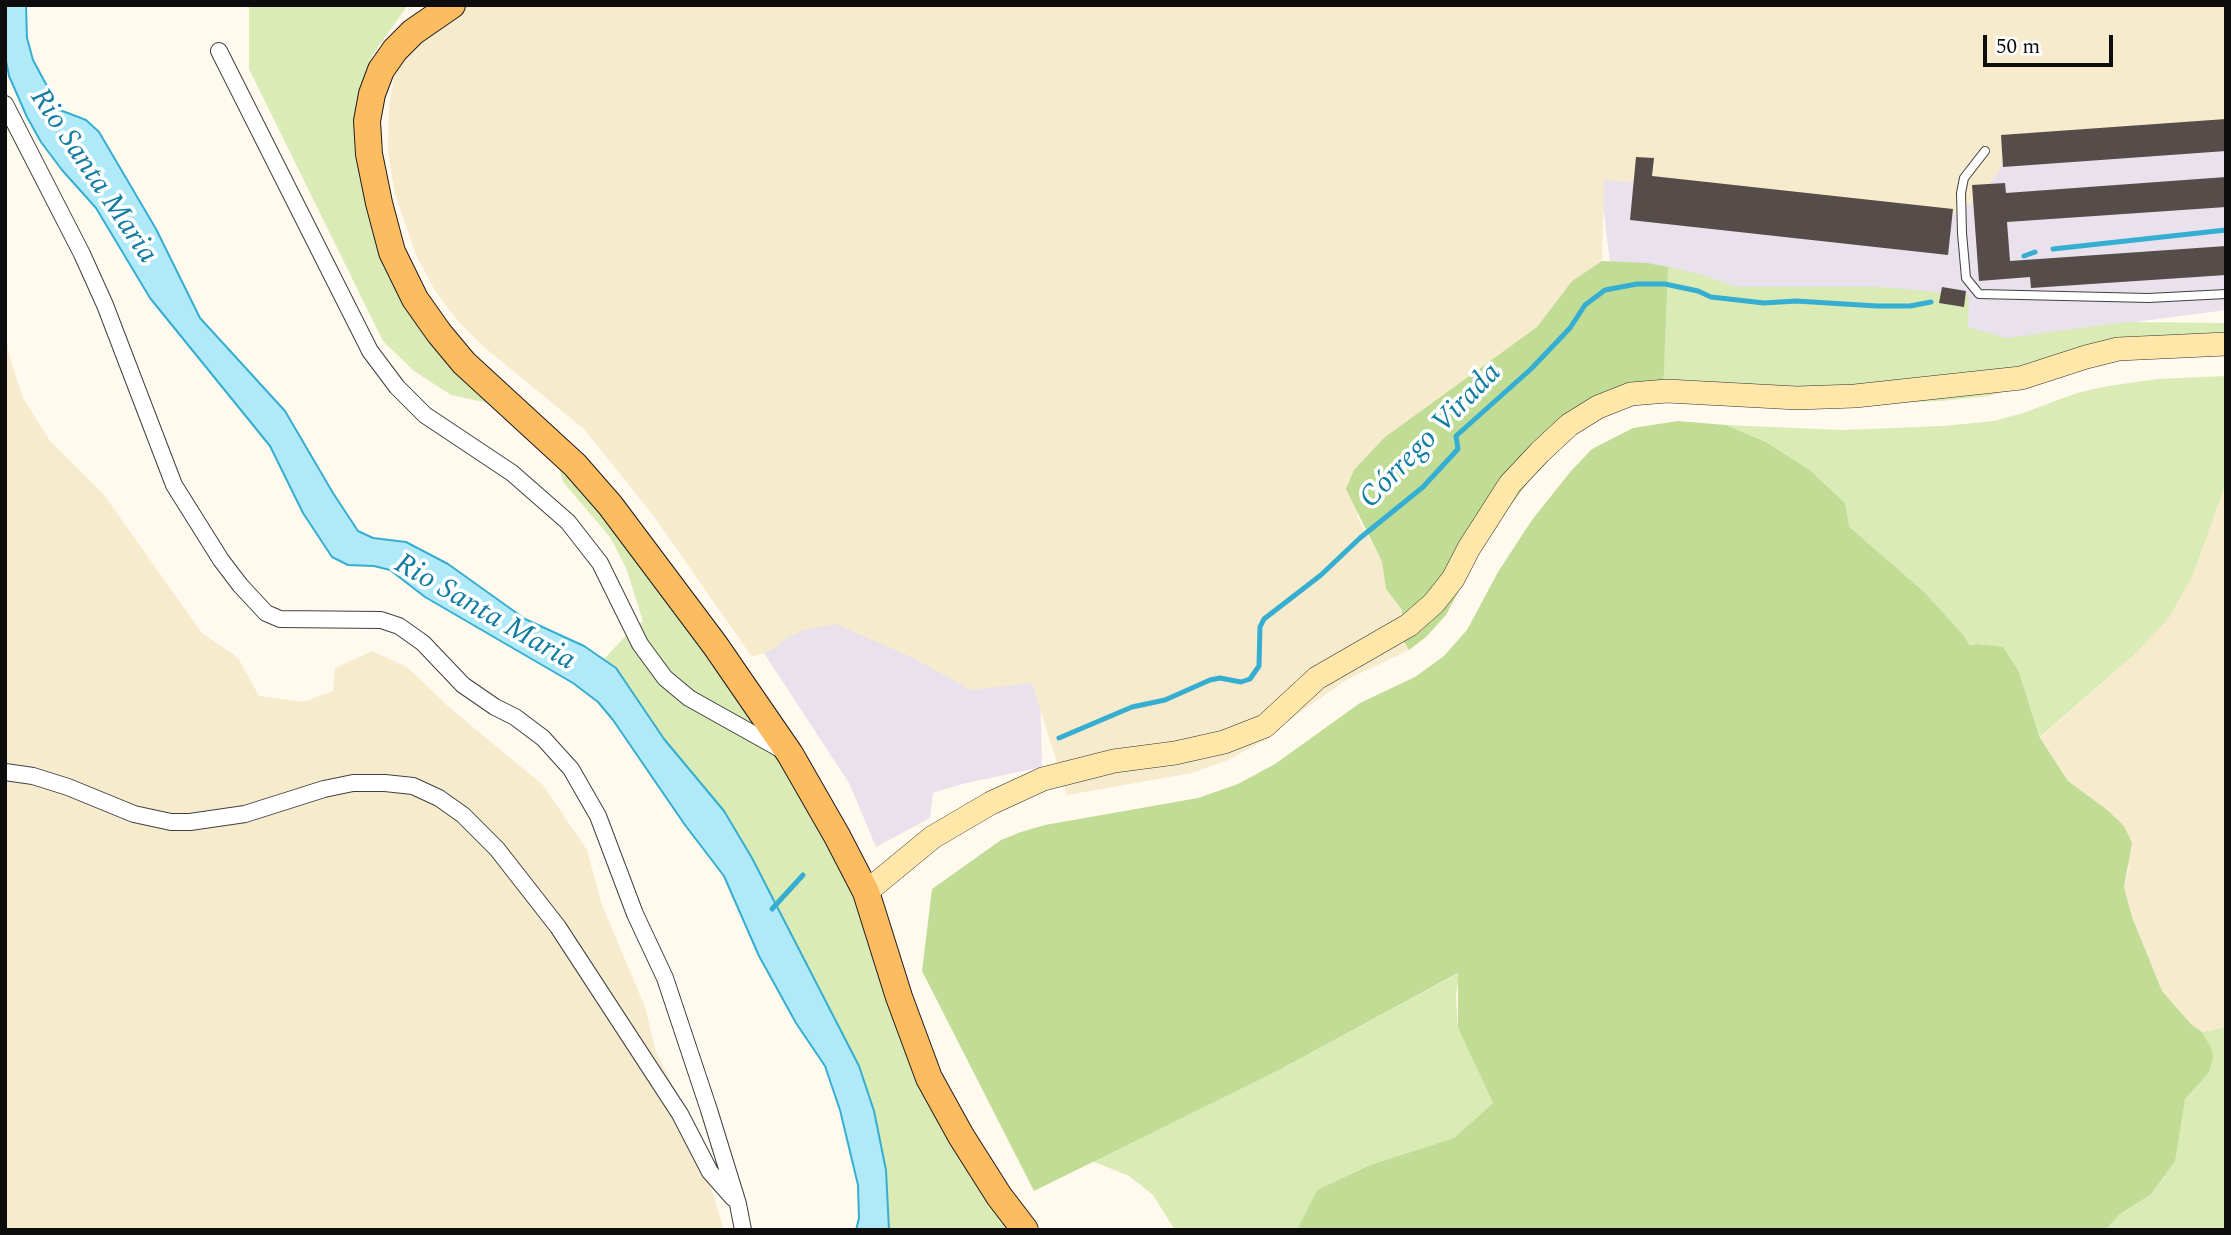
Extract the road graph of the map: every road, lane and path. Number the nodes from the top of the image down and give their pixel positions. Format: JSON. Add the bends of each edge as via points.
{"nodes":[{"id":1,"x":452,"y":5,"type":"edge"},
{"id":2,"x":219,"y":51,"type":"dead end"},
{"id":3,"x":5,"y":104,"type":"edge"},
{"id":4,"x":1984,"y":152,"type":"dead end"},
{"id":5,"x":2226,"y":294,"type":"edge"},
{"id":6,"x":2226,"y":344,"type":"edge"},
{"id":7,"x":790,"y":754,"type":"junction"},
{"id":8,"x":5,"y":772,"type":"edge"},
{"id":9,"x":866,"y":892,"type":"junction"},
{"id":10,"x":738,"y":1204,"type":"junction"},
{"id":11,"x":743,"y":1230,"type":"edge"},
{"id":12,"x":1025,"y":1230,"type":"edge"}],
"edges":[{"from":1,"to":7,"type":"main road","via":[[395,50],[372,94],[367,121],[369,154],[392,252],[415,299],[464,363],[575,465],[611,505]]},
{"from":2,"to":7,"type":"street","via":[[370,351],[397,387],[425,415],[512,473],[568,522],[600,563],[640,644],[665,678],[689,698]]},
{"from":3,"to":10,"type":"street","via":[[105,304],[174,485],[240,585],[266,613],[279,619],[381,620],[399,626],[423,643],[463,685],[543,738],[571,769],[598,816],[665,978]]},
{"from":4,"to":5,"type":"lane","via":[[1964,178],[1961,193],[1966,278],[1979,294],[2148,298]]},
{"from":6,"to":9,"type":"street","via":[[2118,349],[2021,379],[1855,396],[1797,398],[1667,391],[1631,394],[1598,407],[1569,425],[1510,484],[1434,603],[1409,625],[1317,678],[1265,726],[1224,742],[1114,761],[1044,779],[933,837]]},
{"from":7,"to":9,"type":"main road"},
{"from":8,"to":10,"type":"street","via":[[33,776],[134,814],[171,822],[245,814],[353,783],[413,786],[439,797],[463,815],[532,891],[680,1114],[710,1172]]},
{"from":9,"to":12,"type":"main road","via":[[929,1078],[961,1136]]},
{"from":10,"to":11,"type":"street"}]}
